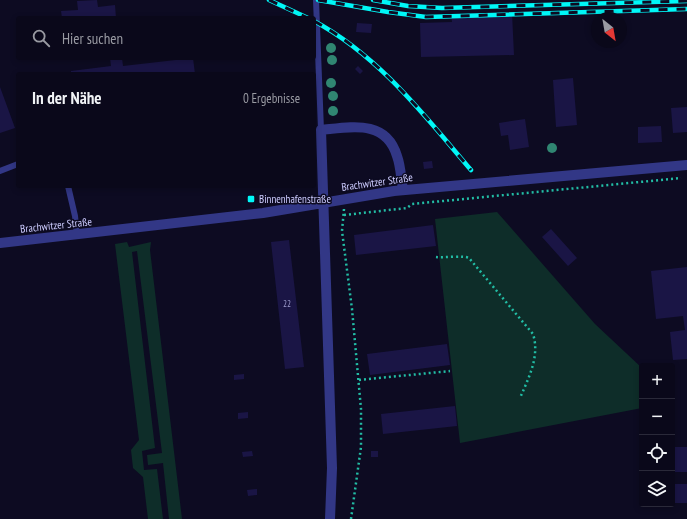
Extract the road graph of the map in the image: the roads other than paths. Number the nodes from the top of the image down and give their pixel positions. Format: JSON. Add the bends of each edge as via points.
{"nodes":[{"id":1,"x":316,"y":0,"type":"edge"},
{"id":2,"x":321,"y":130,"type":"junction"},
{"id":3,"x":16,"y":165,"type":"edge"},
{"id":4,"x":687,"y":165,"type":"edge"},
{"id":5,"x":0,"y":171,"type":"edge"},
{"id":6,"x":68,"y":188,"type":"edge"},
{"id":7,"x":403,"y":190,"type":"junction"},
{"id":8,"x":323,"y":202,"type":"junction"},
{"id":9,"x":77,"y":235,"type":"junction"},
{"id":10,"x":0,"y":243,"type":"edge"},
{"id":11,"x":330,"y":519,"type":"edge"}],
"edges":[{"from":1,"to":2,"type":"lane"},
{"from":2,"to":7,"type":"street","via":[[361,127],[379,132],[388,139],[398,157]]},
{"from":2,"to":8,"type":"street"},
{"from":3,"to":5,"type":"lane"},
{"from":4,"to":7,"type":"street","name":"Brachwitzer Straße"},
{"from":6,"to":9,"type":"lane"},
{"from":7,"to":8,"type":"street","name":"Brachwitzer Straße"},
{"from":8,"to":9,"type":"street","name":"Brachwitzer Straße","via":[[263,213]]},
{"from":8,"to":11,"type":"street","via":[[332,468]]},
{"from":9,"to":10,"type":"street","name":"Brachwitzer Straße"}]}
